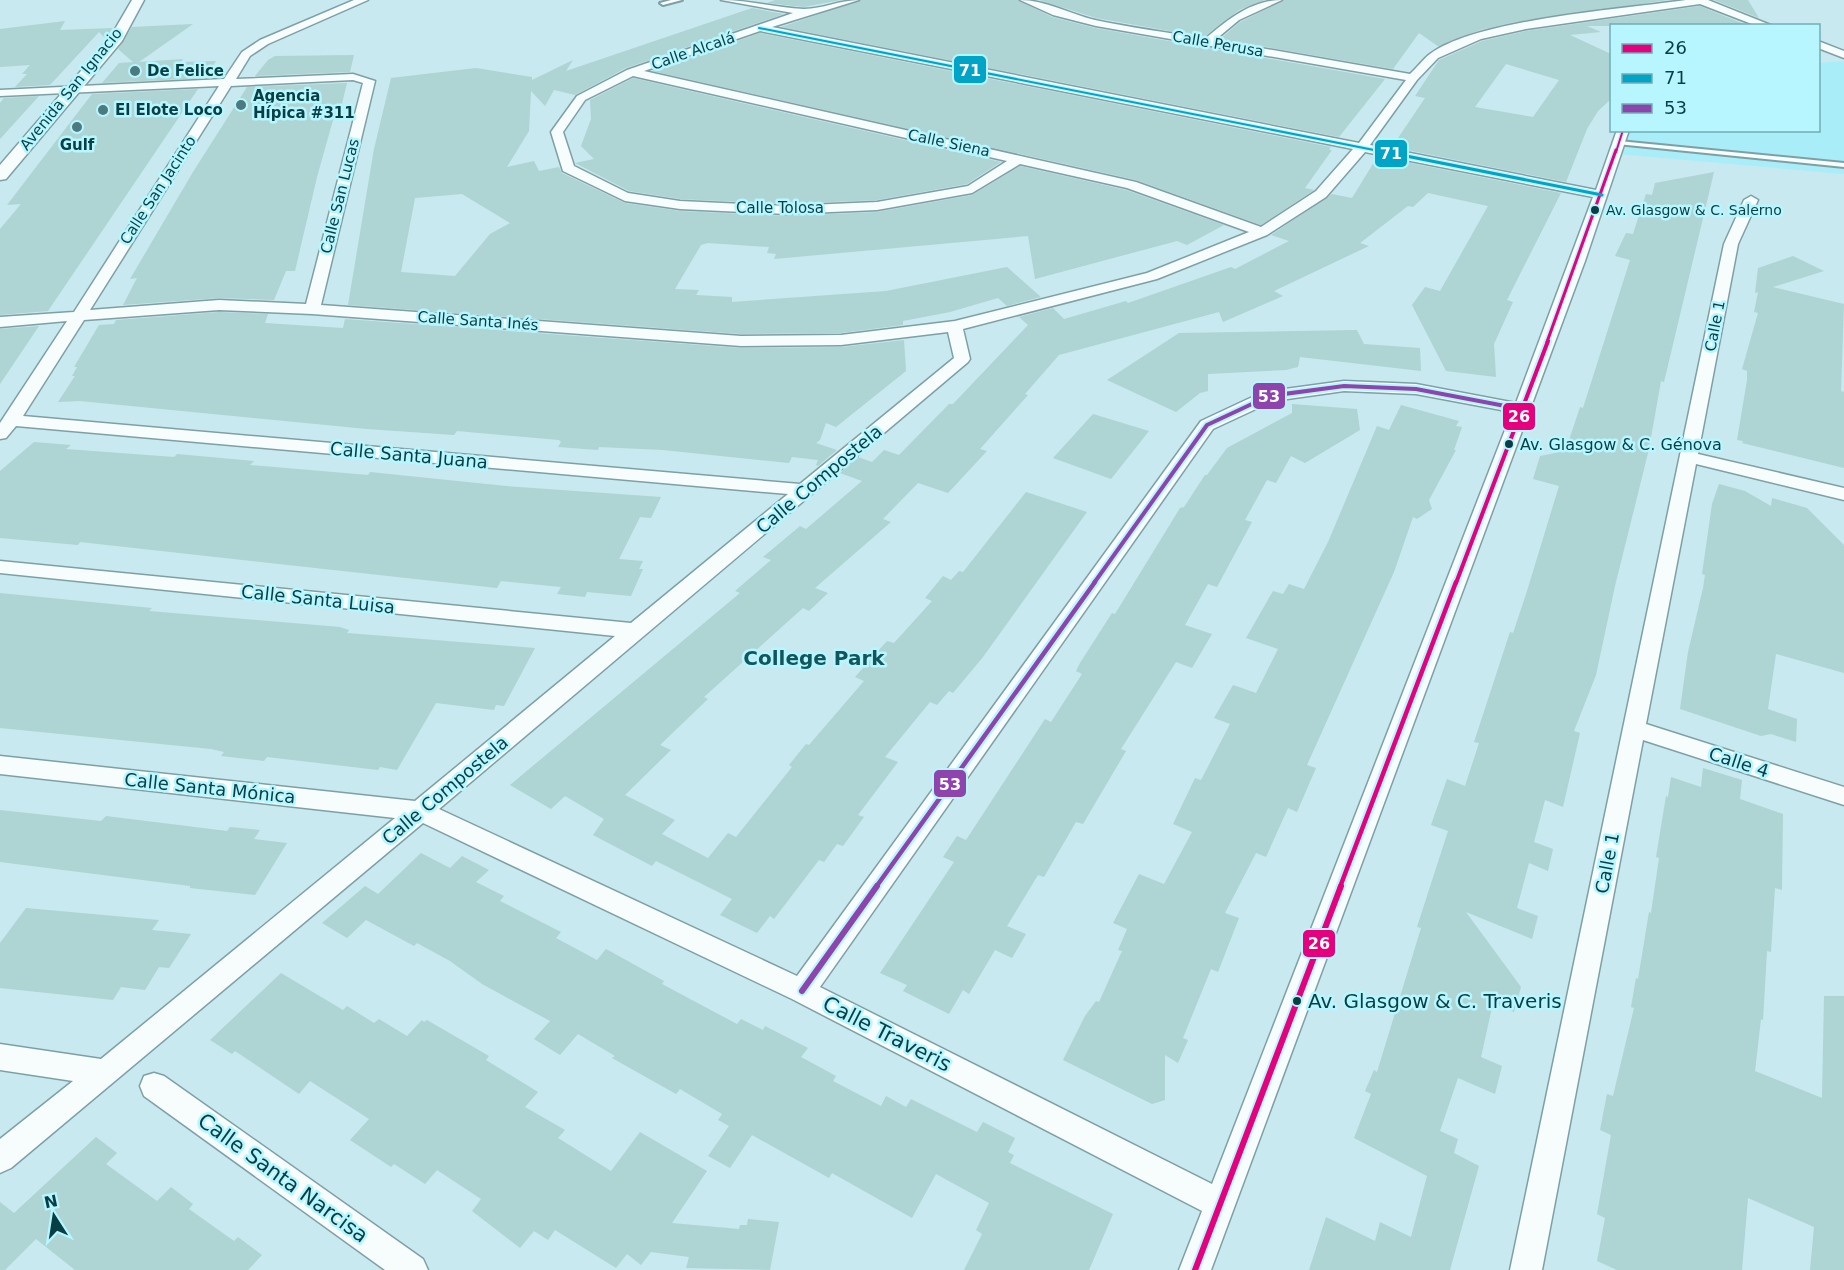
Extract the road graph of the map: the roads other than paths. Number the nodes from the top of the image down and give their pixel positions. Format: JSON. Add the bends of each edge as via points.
{"nodes":[{"id":1,"x":138,"y":0,"type":"edge"},
{"id":2,"x":363,"y":0,"type":"edge"},
{"id":3,"x":680,"y":0,"type":"edge"},
{"id":4,"x":726,"y":0,"type":"edge"},
{"id":5,"x":854,"y":0,"type":"edge"},
{"id":6,"x":1025,"y":0,"type":"edge"},
{"id":7,"x":1277,"y":0,"type":"edge"},
{"id":8,"x":1699,"y":0,"type":"edge"},
{"id":9,"x":663,"y":3,"type":"dead end"},
{"id":10,"x":807,"y":12,"type":"junction"},
{"id":11,"x":1763,"y":24,"type":"edge"},
{"id":12,"x":759,"y":28,"type":"junction"},
{"id":13,"x":1207,"y":42,"type":"junction"},
{"id":14,"x":1820,"y":45,"type":"edge"},
{"id":15,"x":1844,"y":57,"type":"edge"},
{"id":16,"x":1827,"y":60,"type":"dead end"},
{"id":17,"x":631,"y":72,"type":"junction"},
{"id":18,"x":1413,"y":78,"type":"junction"},
{"id":19,"x":228,"y":80,"type":"junction"},
{"id":20,"x":75,"y":89,"type":"junction"},
{"id":21,"x":0,"y":93,"type":"edge"},
{"id":22,"x":1621,"y":137,"type":"edge"},
{"id":23,"x":559,"y":138,"type":"joint"},
{"id":24,"x":1362,"y":147,"type":"junction"},
{"id":25,"x":1020,"y":158,"type":"junction"},
{"id":26,"x":1844,"y":165,"type":"edge"},
{"id":27,"x":0,"y":176,"type":"edge"},
{"id":28,"x":1602,"y":195,"type":"junction"},
{"id":29,"x":1751,"y":200,"type":"dead end"},
{"id":30,"x":1262,"y":232,"type":"junction"},
{"id":31,"x":312,"y":309,"type":"junction"},
{"id":32,"x":77,"y":316,"type":"junction"},
{"id":33,"x":0,"y":321,"type":"edge"},
{"id":34,"x":955,"y":326,"type":"junction"},
{"id":35,"x":1521,"y":409,"type":"junction"},
{"id":36,"x":12,"y":420,"type":"junction"},
{"id":37,"x":0,"y":434,"type":"edge"},
{"id":38,"x":1690,"y":457,"type":"junction"},
{"id":39,"x":805,"y":490,"type":"junction"},
{"id":40,"x":1844,"y":494,"type":"edge"},
{"id":41,"x":0,"y":567,"type":"edge"},
{"id":42,"x":636,"y":631,"type":"junction"},
{"id":43,"x":1634,"y":729,"type":"junction"},
{"id":44,"x":0,"y":765,"type":"edge"},
{"id":45,"x":1844,"y":796,"type":"edge"},
{"id":46,"x":420,"y":812,"type":"junction"},
{"id":47,"x":802,"y":991,"type":"junction"},
{"id":48,"x":0,"y":1058,"type":"edge"},
{"id":49,"x":106,"y":1073,"type":"junction"},
{"id":50,"x":154,"y":1086,"type":"dead end"},
{"id":51,"x":0,"y":1158,"type":"edge"},
{"id":52,"x":1220,"y":1204,"type":"junction"},
{"id":53,"x":412,"y":1270,"type":"edge"},
{"id":54,"x":1195,"y":1270,"type":"edge"},
{"id":55,"x":1526,"y":1270,"type":"edge"}],
"edges":[{"from":1,"to":20,"type":"street","name":"Avenida San Ignacio","via":[[117,38]]},
{"from":2,"to":19,"type":"street","name":"Calle San Jacinto","via":[[264,42],[246,54]]},
{"from":3,"to":9,"type":"lane"},
{"from":4,"to":10,"type":"street"},
{"from":5,"to":10,"type":"street","name":"Calle Alcalá"},
{"from":6,"to":13,"type":"street","name":"Calle Perusa","via":[[1096,23]]},
{"from":7,"to":13,"type":"street","via":[[1235,18]]},
{"from":8,"to":11,"type":"street"},
{"from":8,"to":18,"type":"street","via":[[1478,36],[1434,56]]},
{"from":10,"to":12,"type":"street","name":"Calle Alcalá"},
{"from":12,"to":17,"type":"street","name":"Calle Alcalá"},
{"from":12,"to":24,"type":"street"},
{"from":13,"to":18,"type":"street","name":"Calle Perusa"},
{"from":14,"to":15,"type":"street"},
{"from":15,"to":16,"type":"street"},
{"from":17,"to":23,"type":"street","name":"Calle Alcalá","via":[[580,98],[557,132]]},
{"from":17,"to":25,"type":"street","name":"Calle Siena"},
{"from":18,"to":24,"type":"street"},
{"from":19,"to":20,"type":"street"},
{"from":19,"to":31,"type":"street","name":"Calle San Lucas","via":[[353,77],[369,81]]},
{"from":19,"to":32,"type":"street","name":"Calle San Jacinto"},
{"from":20,"to":21,"type":"street"},
{"from":20,"to":27,"type":"street","name":"Avenida San Ignacio"},
{"from":22,"to":26,"type":"lane"},
{"from":22,"to":28,"type":"street"},
{"from":23,"to":25,"type":"street","name":"Calle Tolosa","via":[[568,168],[625,197],[680,205],[786,210],[877,206],[972,189]]},
{"from":24,"to":28,"type":"street"},
{"from":24,"to":30,"type":"street","via":[[1321,194]]},
{"from":25,"to":30,"type":"street","name":"Calle Siena","via":[[1131,185]]},
{"from":28,"to":35,"type":"street"},
{"from":29,"to":38,"type":"street","name":"Calle 1","via":[[1731,244]]},
{"from":30,"to":34,"type":"street","via":[[1152,276]]},
{"from":31,"to":32,"type":"street","name":"Calle Santa Inés","via":[[219,305]]},
{"from":31,"to":34,"type":"street","name":"Calle Santa Inés","via":[[741,341],[841,340]]},
{"from":32,"to":33,"type":"street","name":"Calle Santa Inés"},
{"from":32,"to":36,"type":"street","name":"Calle San Jacinto"},
{"from":34,"to":39,"type":"street","name":"Calle Compostela","via":[[962,359]]},
{"from":35,"to":47,"type":"street","via":[[1416,389],[1344,386],[1269,396],[1207,425]]},
{"from":35,"to":52,"type":"street"},
{"from":36,"to":37,"type":"street","name":"Calle San Jacinto"},
{"from":36,"to":39,"type":"street","name":"Calle Santa Juana"},
{"from":38,"to":40,"type":"street"},
{"from":38,"to":43,"type":"street","name":"Calle 1"},
{"from":39,"to":42,"type":"street","name":"Calle Compostela"},
{"from":41,"to":42,"type":"street","name":"Calle Santa Luisa"},
{"from":42,"to":46,"type":"street","name":"Calle Compostela"},
{"from":43,"to":45,"type":"street","name":"Calle 4"},
{"from":43,"to":55,"type":"street","name":"Calle 1"},
{"from":44,"to":46,"type":"street","name":"Calle Santa Mónica"},
{"from":46,"to":47,"type":"street","name":"Calle Traveris"},
{"from":46,"to":49,"type":"street","name":"Calle Compostela"},
{"from":47,"to":52,"type":"street","name":"Calle Traveris"},
{"from":48,"to":49,"type":"street"},
{"from":49,"to":51,"type":"street","name":"Calle Compostela"},
{"from":50,"to":53,"type":"street","name":"Calle Santa Narcisa"},
{"from":52,"to":54,"type":"street"}]}
